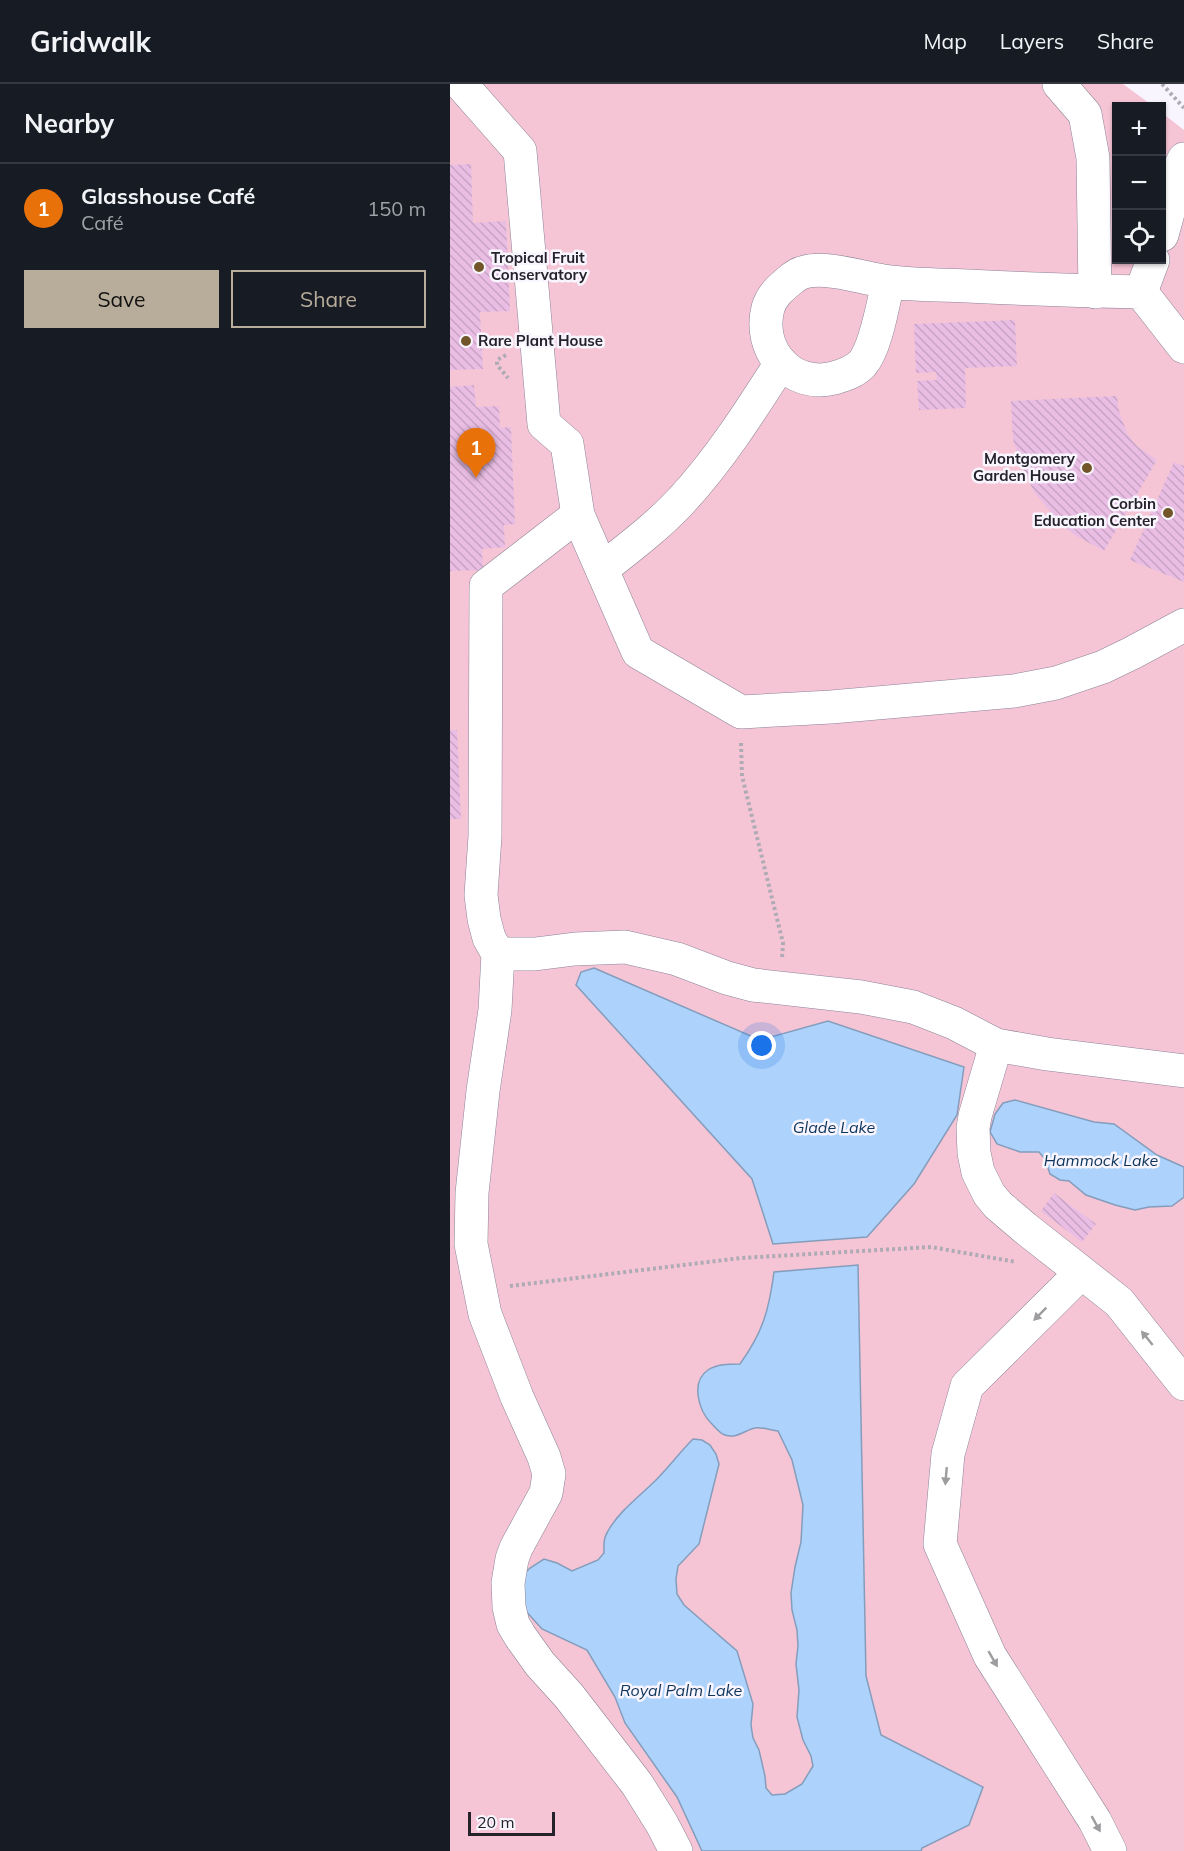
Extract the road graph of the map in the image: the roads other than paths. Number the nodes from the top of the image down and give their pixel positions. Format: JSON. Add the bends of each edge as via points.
{"nodes":[{"id":1,"x":461,"y":84,"type":"edge"},
{"id":2,"x":1059,"y":84,"type":"edge"},
{"id":3,"x":1184,"y":159,"type":"edge"},
{"id":4,"x":1166,"y":218,"type":"edge"},
{"id":5,"x":1152,"y":264,"type":"edge"},
{"id":6,"x":888,"y":282,"type":"junction"},
{"id":7,"x":1095,"y":292,"type":"junction"},
{"id":8,"x":1141,"y":292,"type":"junction"},
{"id":9,"x":1184,"y":347,"type":"edge"},
{"id":10,"x":781,"y":363,"type":"junction"},
{"id":11,"x":579,"y":515,"type":"junction"},
{"id":12,"x":602,"y":569,"type":"junction"},
{"id":13,"x":1184,"y":625,"type":"edge"},
{"id":14,"x":498,"y":954,"type":"junction"},
{"id":15,"x":996,"y":1044,"type":"junction"},
{"id":16,"x":1184,"y":1071,"type":"edge"},
{"id":17,"x":1081,"y":1273,"type":"junction"},
{"id":18,"x":1184,"y":1384,"type":"edge"},
{"id":19,"x":676,"y":1851,"type":"edge"},
{"id":20,"x":1110,"y":1851,"type":"edge"}],
"edges":[{"from":1,"to":11,"type":"street","via":[[520,151],[544,424],[567,444]]},
{"from":2,"to":7,"type":"street","via":[[1085,114],[1093,158]]},
{"from":3,"to":4,"type":"street"},
{"from":5,"to":8,"type":"street"},
{"from":6,"to":7,"type":"street"},
{"from":6,"to":10,"type":"street","via":[[876,335],[863,363],[849,374],[821,381],[792,374]]},
{"from":6,"to":10,"type":"street","via":[[827,269],[798,274],[778,289],[768,307],[765,332],[773,355]]},
{"from":7,"to":8,"type":"street"},
{"from":8,"to":9,"type":"street"},
{"from":10,"to":12,"type":"street","via":[[682,500]]},
{"from":11,"to":12,"type":"street"},
{"from":11,"to":14,"type":"street","via":[[486,586],[485,836],[481,895],[489,938]]},
{"from":12,"to":13,"type":"street","via":[[638,652],[741,712],[1014,691],[1056,683],[1103,667]]},
{"from":14,"to":15,"type":"street","via":[[625,947],[677,959],[753,986],[861,997],[913,1007]]},
{"from":14,"to":19,"type":"street","via":[[495,1010],[472,1193],[471,1244],[485,1314],[549,1474],[546,1494],[516,1548],[510,1570],[508,1595],[513,1624],[540,1665],[638,1785]]},
{"from":15,"to":16,"type":"street"},
{"from":15,"to":17,"type":"street","via":[[974,1122],[978,1172],[998,1205]]},
{"from":18,"to":17,"type":"street","one_way":true,"via":[[1119,1302]]},
{"from":17,"to":20,"type":"street","one_way":true,"via":[[966,1386],[948,1454],[940,1544],[990,1656]]}]}
